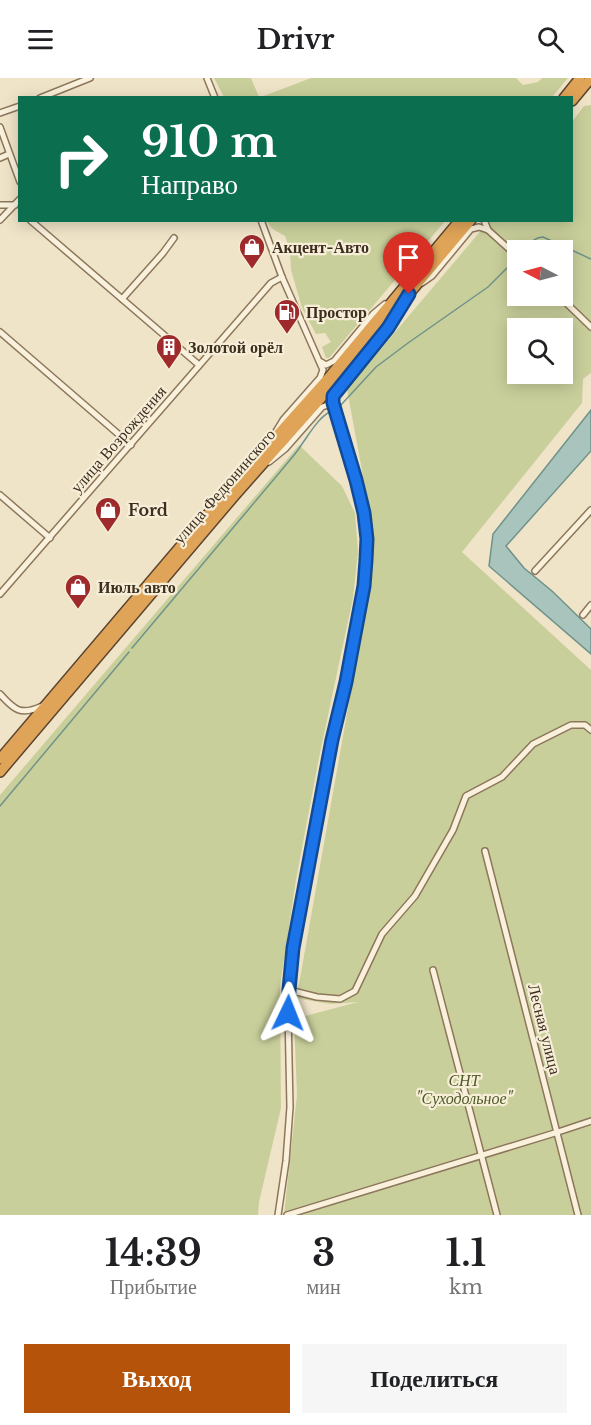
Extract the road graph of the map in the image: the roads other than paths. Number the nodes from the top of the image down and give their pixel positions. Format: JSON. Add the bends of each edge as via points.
{"nodes":[{"id":1,"x":90,"y":78,"type":"edge"},
{"id":2,"x":207,"y":78,"type":"edge"},
{"id":3,"x":580,"y":78,"type":"edge"},
{"id":4,"x":591,"y":78,"type":"edge"},
{"id":5,"x":45,"y":96,"type":"edge"},
{"id":6,"x":214,"y":96,"type":"edge"},
{"id":7,"x":566,"y":96,"type":"edge"},
{"id":8,"x":573,"y":100,"type":"edge"},
{"id":9,"x":18,"y":107,"type":"edge"},
{"id":10,"x":0,"y":113,"type":"edge"},
{"id":11,"x":0,"y":127,"type":"edge"},
{"id":12,"x":9,"y":154,"type":"junction"},
{"id":13,"x":0,"y":158,"type":"edge"},
{"id":14,"x":18,"y":177,"type":"edge"},
{"id":15,"x":18,"y":201,"type":"edge"},
{"id":16,"x":0,"y":205,"type":"edge"},
{"id":17,"x":15,"y":205,"type":"junction"},
{"id":18,"x":18,"y":208,"type":"edge"},
{"id":19,"x":0,"y":220,"type":"edge"},
{"id":20,"x":32,"y":222,"type":"edge"},
{"id":21,"x":262,"y":222,"type":"edge"},
{"id":22,"x":459,"y":222,"type":"edge"},
{"id":23,"x":469,"y":222,"type":"edge"},
{"id":24,"x":485,"y":222,"type":"edge"},
{"id":25,"x":488,"y":230,"type":"junction"},
{"id":26,"x":174,"y":238,"type":"dead end"},
{"id":27,"x":507,"y":247,"type":"edge"},
{"id":28,"x":282,"y":277,"type":"junction"},
{"id":29,"x":409,"y":290,"type":"junction"},
{"id":30,"x":122,"y":298,"type":"junction"},
{"id":31,"x":569,"y":306,"type":"edge"},
{"id":32,"x":591,"y":327,"type":"edge"},
{"id":33,"x":0,"y":332,"type":"edge"},
{"id":34,"x":320,"y":361,"type":"junction"},
{"id":35,"x":199,"y":365,"type":"junction"},
{"id":36,"x":336,"y":412,"type":"junction"},
{"id":37,"x":131,"y":445,"type":"junction"},
{"id":38,"x":263,"y":451,"type":"junction"},
{"id":39,"x":252,"y":476,"type":"junction"},
{"id":40,"x":0,"y":495,"type":"edge"},
{"id":41,"x":591,"y":510,"type":"edge"},
{"id":42,"x":50,"y":538,"type":"junction"},
{"id":43,"x":535,"y":571,"type":"dead end"},
{"id":44,"x":0,"y":594,"type":"edge"},
{"id":45,"x":591,"y":605,"type":"edge"},
{"id":46,"x":583,"y":615,"type":"dead end"},
{"id":47,"x":0,"y":694,"type":"edge"},
{"id":48,"x":46,"y":705,"type":"junction"},
{"id":49,"x":591,"y":730,"type":"edge"},
{"id":50,"x":0,"y":759,"type":"edge"},
{"id":51,"x":0,"y":772,"type":"edge"},
{"id":52,"x":485,"y":851,"type":"dead end"},
{"id":53,"x":433,"y":969,"type":"dead end"},
{"id":54,"x":289,"y":990,"type":"junction"},
{"id":55,"x":591,"y":1120,"type":"edge"},
{"id":56,"x":558,"y":1132,"type":"junction"},
{"id":57,"x":482,"y":1155,"type":"junction"},
{"id":58,"x":278,"y":1215,"type":"edge"},
{"id":59,"x":287,"y":1215,"type":"edge"},
{"id":60,"x":497,"y":1215,"type":"edge"},
{"id":61,"x":578,"y":1215,"type":"edge"}],
"edges":[{"from":1,"to":5,"type":"street"},
{"from":2,"to":6,"type":"street"},
{"from":3,"to":7,"type":"highway"},
{"from":4,"to":8,"type":"highway"},
{"from":9,"to":10,"type":"street"},
{"from":11,"to":12,"type":"street"},
{"from":12,"to":13,"type":"street"},
{"from":12,"to":14,"type":"street"},
{"from":15,"to":17,"type":"street"},
{"from":16,"to":17,"type":"street"},
{"from":17,"to":18,"type":"street"},
{"from":17,"to":19,"type":"street"},
{"from":20,"to":30,"type":"street"},
{"from":21,"to":28,"type":"street"},
{"from":22,"to":29,"type":"highway","name":"улица Федюнинского"},
{"from":23,"to":29,"type":"highway","name":"улица Федюнинского"},
{"from":24,"to":25,"type":"street"},
{"from":25,"to":27,"type":"street"},
{"from":25,"to":29,"type":"street","via":[[471,229],[432,276]]},
{"from":26,"to":30,"type":"street"},
{"from":28,"to":34,"type":"street"},
{"from":28,"to":35,"type":"street","name":"улица Возрождения","via":[[271,283]]},
{"from":29,"to":34,"type":"street","via":[[374,314],[334,361],[326,365]]},
{"from":29,"to":36,"type":"street","via":[[388,328],[334,394]]},
{"from":29,"to":38,"type":"highway","name":"улица Федюнинского"},
{"from":29,"to":39,"type":"highway","name":"улица Федюнинского"},
{"from":30,"to":35,"type":"street"},
{"from":31,"to":32,"type":"street"},
{"from":33,"to":37,"type":"street"},
{"from":34,"to":38,"type":"street","via":[[321,376],[283,420]]},
{"from":35,"to":37,"type":"street","name":"улица Возрождения"},
{"from":36,"to":39,"type":"street","via":[[328,405],[322,406],[285,449]]},
{"from":36,"to":54,"type":"street","via":[[364,513],[364,586],[308,866]]},
{"from":37,"to":42,"type":"street","name":"улица Возрождения"},
{"from":38,"to":48,"type":"highway","name":"улица Федюнинского"},
{"from":39,"to":51,"type":"highway","name":"улица Федюнинского"},
{"from":40,"to":42,"type":"street"},
{"from":41,"to":43,"type":"street"},
{"from":42,"to":44,"type":"street","name":"улица Возрождения"},
{"from":45,"to":46,"type":"street"},
{"from":47,"to":48,"type":"street","via":[[16,710],[32,711]]},
{"from":48,"to":50,"type":"highway","name":"улица Федюнинского"},
{"from":49,"to":54,"type":"street","via":[[585,725],[571,725],[533,744],[502,777],[466,796],[453,830],[415,896],[382,934],[354,991],[340,999]]},
{"from":52,"to":56,"type":"street","name":"Лесная улица"},
{"from":53,"to":57,"type":"street"},
{"from":54,"to":58,"type":"street","via":[[290,1107]]},
{"from":55,"to":56,"type":"street"},
{"from":56,"to":57,"type":"street"},
{"from":56,"to":61,"type":"street","name":"Лесная улица"},
{"from":57,"to":59,"type":"street"},
{"from":57,"to":60,"type":"street"}]}
